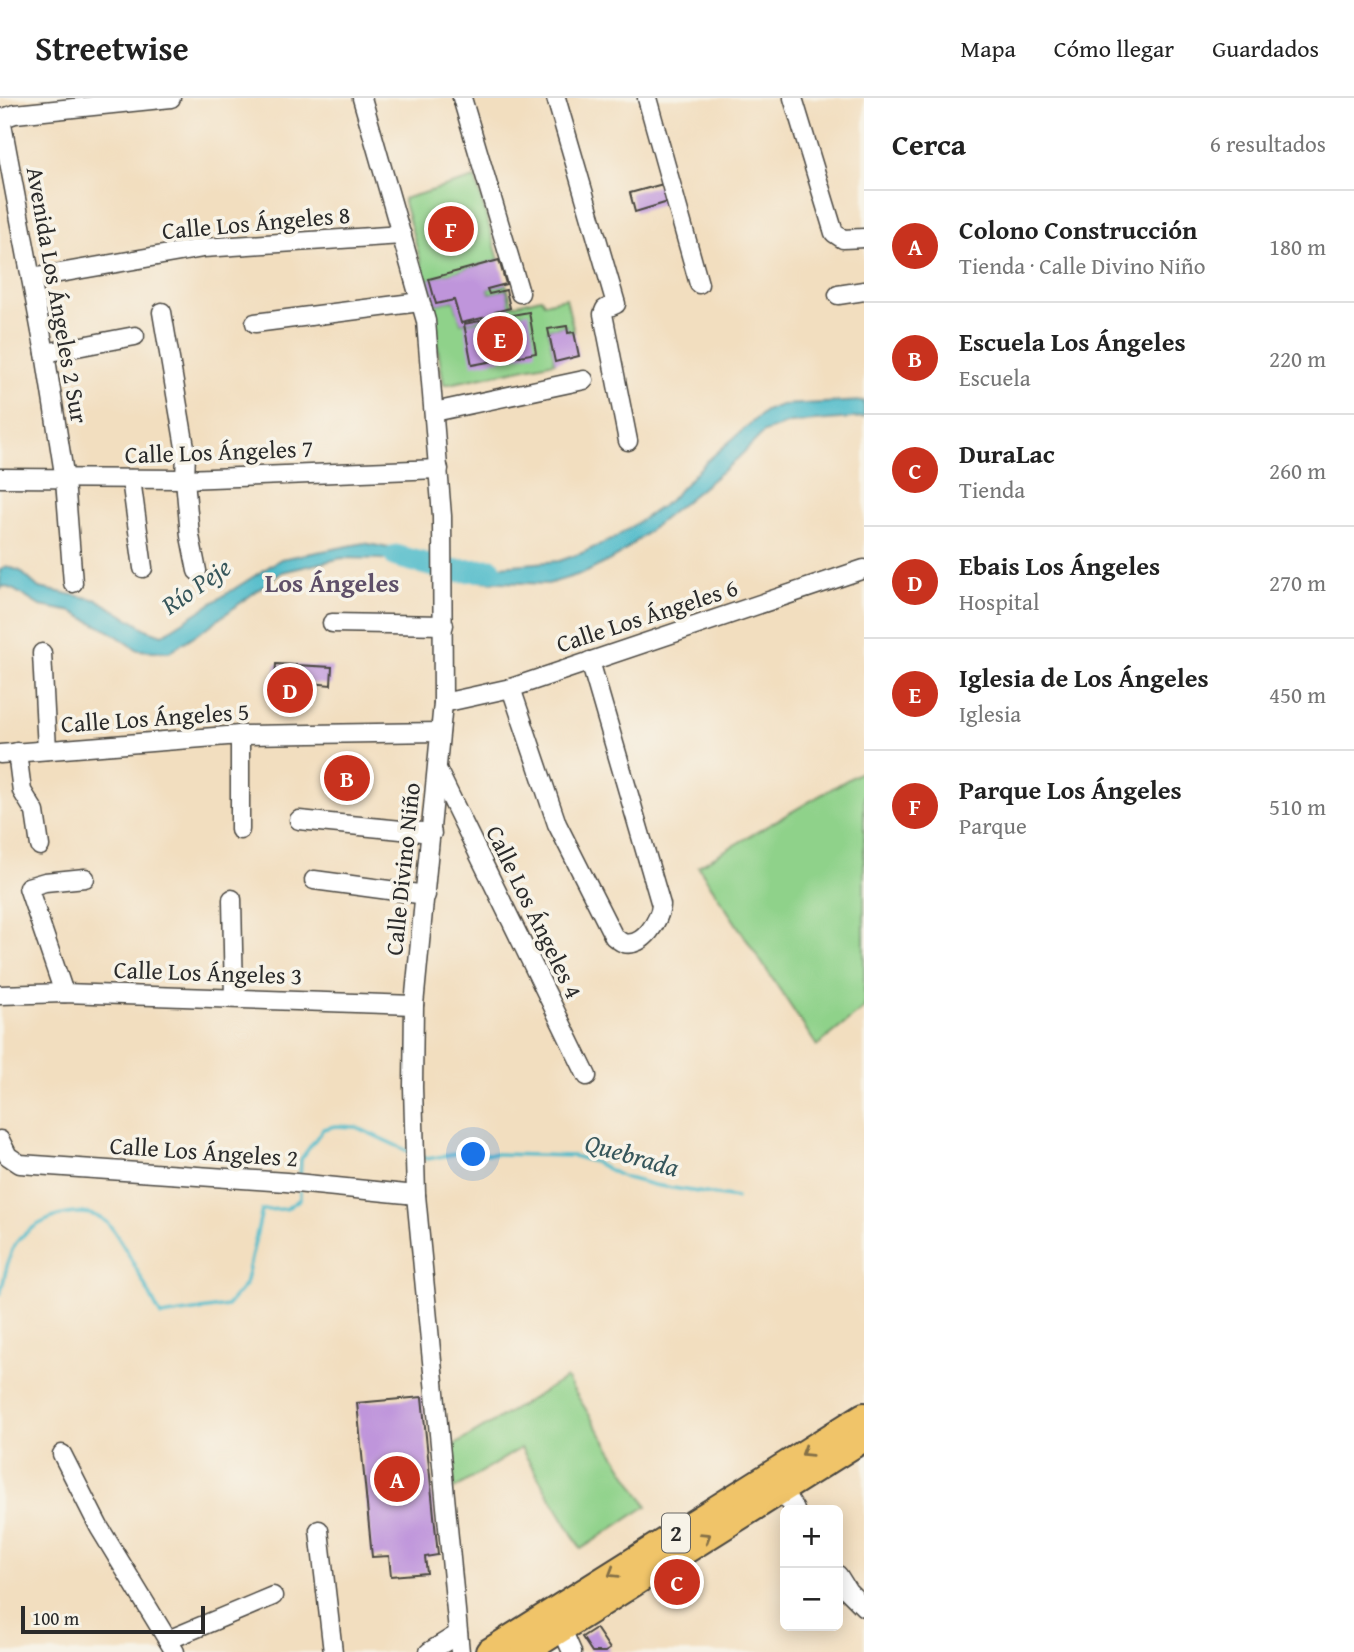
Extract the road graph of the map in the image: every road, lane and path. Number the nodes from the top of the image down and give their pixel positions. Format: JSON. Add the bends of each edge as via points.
{"nodes":[{"id":1,"x":171,"y":98,"type":"edge"},
{"id":2,"x":362,"y":98,"type":"edge"},
{"id":3,"x":462,"y":98,"type":"edge"},
{"id":4,"x":556,"y":98,"type":"edge"},
{"id":5,"x":647,"y":98,"type":"edge"},
{"id":6,"x":793,"y":98,"type":"edge"},
{"id":7,"x":119,"y":100,"type":"edge"},
{"id":8,"x":7,"y":112,"type":"edge"},
{"id":9,"x":402,"y":235,"type":"junction"},
{"id":10,"x":864,"y":238,"type":"edge"},
{"id":11,"x":31,"y":278,"type":"junction"},
{"id":12,"x":699,"y":284,"type":"dead end"},
{"id":13,"x":864,"y":291,"type":"edge"},
{"id":14,"x":520,"y":293,"type":"dead end"},
{"id":15,"x":838,"y":295,"type":"dead end"},
{"id":16,"x":420,"y":302,"type":"junction"},
{"id":17,"x":162,"y":312,"type":"dead end"},
{"id":18,"x":255,"y":323,"type":"dead end"},
{"id":19,"x":135,"y":336,"type":"dead end"},
{"id":20,"x":45,"y":353,"type":"junction"},
{"id":21,"x":584,"y":380,"type":"dead end"},
{"id":22,"x":433,"y":411,"type":"junction"},
{"id":23,"x":628,"y":441,"type":"dead end"},
{"id":24,"x":439,"y":469,"type":"junction"},
{"id":25,"x":0,"y":478,"type":"edge"},
{"id":26,"x":131,"y":479,"type":"junction"},
{"id":27,"x":65,"y":480,"type":"junction"},
{"id":28,"x":185,"y":480,"type":"junction"},
{"id":29,"x":143,"y":568,"type":"dead end"},
{"id":30,"x":864,"y":569,"type":"edge"},
{"id":31,"x":197,"y":571,"type":"dead end"},
{"id":32,"x":73,"y":583,"type":"dead end"},
{"id":33,"x":332,"y":623,"type":"dead end"},
{"id":34,"x":444,"y":625,"type":"junction"},
{"id":35,"x":42,"y":653,"type":"dead end"},
{"id":36,"x":590,"y":661,"type":"junction"},
{"id":37,"x":511,"y":688,"type":"junction"},
{"id":38,"x":443,"y":703,"type":"junction"},
{"id":39,"x":440,"y":732,"type":"junction"},
{"id":40,"x":240,"y":735,"type":"junction"},
{"id":41,"x":47,"y":750,"type":"junction"},
{"id":42,"x":9,"y":753,"type":"edge"},
{"id":43,"x":438,"y":769,"type":"junction"},
{"id":44,"x":299,"y":820,"type":"dead end"},
{"id":45,"x":240,"y":830,"type":"dead end"},
{"id":46,"x":432,"y":833,"type":"junction"},
{"id":47,"x":40,"y":846,"type":"dead end"},
{"id":48,"x":85,"y":878,"type":"dead end"},
{"id":49,"x":314,"y":880,"type":"dead end"},
{"id":50,"x":426,"y":895,"type":"junction"},
{"id":51,"x":232,"y":899,"type":"dead end"},
{"id":52,"x":64,"y":993,"type":"junction"},
{"id":53,"x":0,"y":995,"type":"edge"},
{"id":54,"x":234,"y":998,"type":"junction"},
{"id":55,"x":414,"y":1005,"type":"junction"},
{"id":56,"x":587,"y":1076,"type":"dead end"},
{"id":57,"x":0,"y":1140,"type":"edge"},
{"id":58,"x":416,"y":1195,"type":"junction"},
{"id":59,"x":864,"y":1416,"type":"edge"},
{"id":60,"x":864,"y":1438,"type":"edge"},
{"id":61,"x":62,"y":1454,"type":"dead end"},
{"id":62,"x":783,"y":1491,"type":"edge"},
{"id":63,"x":318,"y":1530,"type":"dead end"},
{"id":64,"x":843,"y":1583,"type":"edge"},
{"id":65,"x":273,"y":1596,"type":"dead end"},
{"id":66,"x":864,"y":1607,"type":"edge"},
{"id":67,"x":557,"y":1619,"type":"junction"},
{"id":68,"x":458,"y":1634,"type":"junction"},
{"id":69,"x":171,"y":1646,"type":"edge"},
{"id":70,"x":333,"y":1652,"type":"edge"},
{"id":71,"x":429,"y":1652,"type":"edge"},
{"id":72,"x":460,"y":1652,"type":"edge"},
{"id":73,"x":489,"y":1652,"type":"edge"},
{"id":74,"x":524,"y":1652,"type":"edge"},
{"id":75,"x":572,"y":1652,"type":"edge"}],
"edges":[{"from":1,"to":7,"type":"street"},
{"from":2,"to":9,"type":"street","name":"Calle Divino Niño"},
{"from":3,"to":14,"type":"street"},
{"from":4,"to":23,"type":"street","via":[[616,304],[603,314]]},
{"from":5,"to":12,"type":"street"},
{"from":6,"to":10,"type":"street","via":[[834,233],[843,239]]},
{"from":7,"to":8,"type":"street"},
{"from":8,"to":11,"type":"street","name":"Avenida Los Ángeles 2 Sur"},
{"from":9,"to":11,"type":"street","name":"Calle Los Ángeles 8","via":[[203,248]]},
{"from":9,"to":16,"type":"street","name":"Calle Divino Niño"},
{"from":11,"to":20,"type":"street","name":"Avenida Los Ángeles 2 Sur"},
{"from":13,"to":15,"type":"street"},
{"from":16,"to":18,"type":"street"},
{"from":16,"to":22,"type":"street","name":"Calle Divino Niño","via":[[426,321]]},
{"from":17,"to":28,"type":"street","via":[[186,453]]},
{"from":19,"to":20,"type":"street"},
{"from":20,"to":27,"type":"street","name":"Avenida Los Ángeles 2 Sur"},
{"from":21,"to":22,"type":"street"},
{"from":22,"to":24,"type":"street","name":"Calle Divino Niño"},
{"from":24,"to":28,"type":"street","name":"Calle Los Ángeles 7"},
{"from":24,"to":34,"type":"street","name":"Calle Divino Niño"},
{"from":25,"to":27,"type":"street","name":"Calle Los Ángeles 7"},
{"from":26,"to":27,"type":"street","name":"Calle Los Ángeles 7"},
{"from":26,"to":28,"type":"street","name":"Calle Los Ángeles 7"},
{"from":26,"to":29,"type":"street"},
{"from":27,"to":32,"type":"street","name":"Avenida Los Ángeles 2 Sur"},
{"from":28,"to":31,"type":"street"},
{"from":30,"to":36,"type":"street","name":"Calle Los Ángeles 6"},
{"from":33,"to":34,"type":"street"},
{"from":34,"to":38,"type":"street","name":"Calle Divino Niño"},
{"from":35,"to":41,"type":"street"},
{"from":36,"to":37,"type":"street","name":"Calle Los Ángeles 6"},
{"from":36,"to":37,"type":"street","via":[[661,905],[654,927],[633,942],[614,937],[556,824]]},
{"from":37,"to":38,"type":"street","name":"Calle Los Ángeles 6"},
{"from":38,"to":39,"type":"street","name":"Calle Divino Niño"},
{"from":39,"to":40,"type":"street","name":"Calle Los Ángeles 5"},
{"from":39,"to":43,"type":"street","name":"Calle Divino Niño"},
{"from":40,"to":41,"type":"street","name":"Calle Los Ángeles 5"},
{"from":40,"to":45,"type":"street"},
{"from":41,"to":42,"type":"street","name":"Calle Los Ángeles 5"},
{"from":42,"to":47,"type":"street","via":[[35,812]]},
{"from":43,"to":46,"type":"street","name":"Calle Divino Niño"},
{"from":43,"to":56,"type":"street","name":"Calle Los Ángeles 4"},
{"from":44,"to":46,"type":"street"},
{"from":46,"to":50,"type":"street","name":"Calle Divino Niño"},
{"from":48,"to":52,"type":"street","via":[[28,887]]},
{"from":49,"to":50,"type":"street"},
{"from":50,"to":55,"type":"street","name":"Calle Divino Niño"},
{"from":51,"to":54,"type":"street"},
{"from":52,"to":53,"type":"street","name":"Calle Los Ángeles 3"},
{"from":52,"to":54,"type":"street","name":"Calle Los Ángeles 3"},
{"from":54,"to":55,"type":"street","name":"Calle Los Ángeles 3"},
{"from":55,"to":58,"type":"street","name":"Calle Divino Niño"},
{"from":57,"to":58,"type":"street","name":"Calle Los Ángeles 2","via":[[8,1156],[20,1164]]},
{"from":58,"to":68,"type":"street","name":"Calle Divino Niño"},
{"from":59,"to":62,"type":"highway","number":"2","one_way":true},
{"from":60,"to":62,"type":"highway","number":"2"},
{"from":61,"to":69,"type":"street","via":[[99,1527]]},
{"from":62,"to":67,"type":"highway","number":"2"},
{"from":63,"to":70,"type":"street"},
{"from":64,"to":66,"type":"street"},
{"from":65,"to":69,"type":"street"},
{"from":67,"to":73,"type":"highway","number":"2"},
{"from":67,"to":74,"type":"highway","number":"2"},
{"from":67,"to":75,"type":"street"},
{"from":68,"to":71,"type":"street"},
{"from":68,"to":72,"type":"street","name":"Calle Divino Niño"}]}
